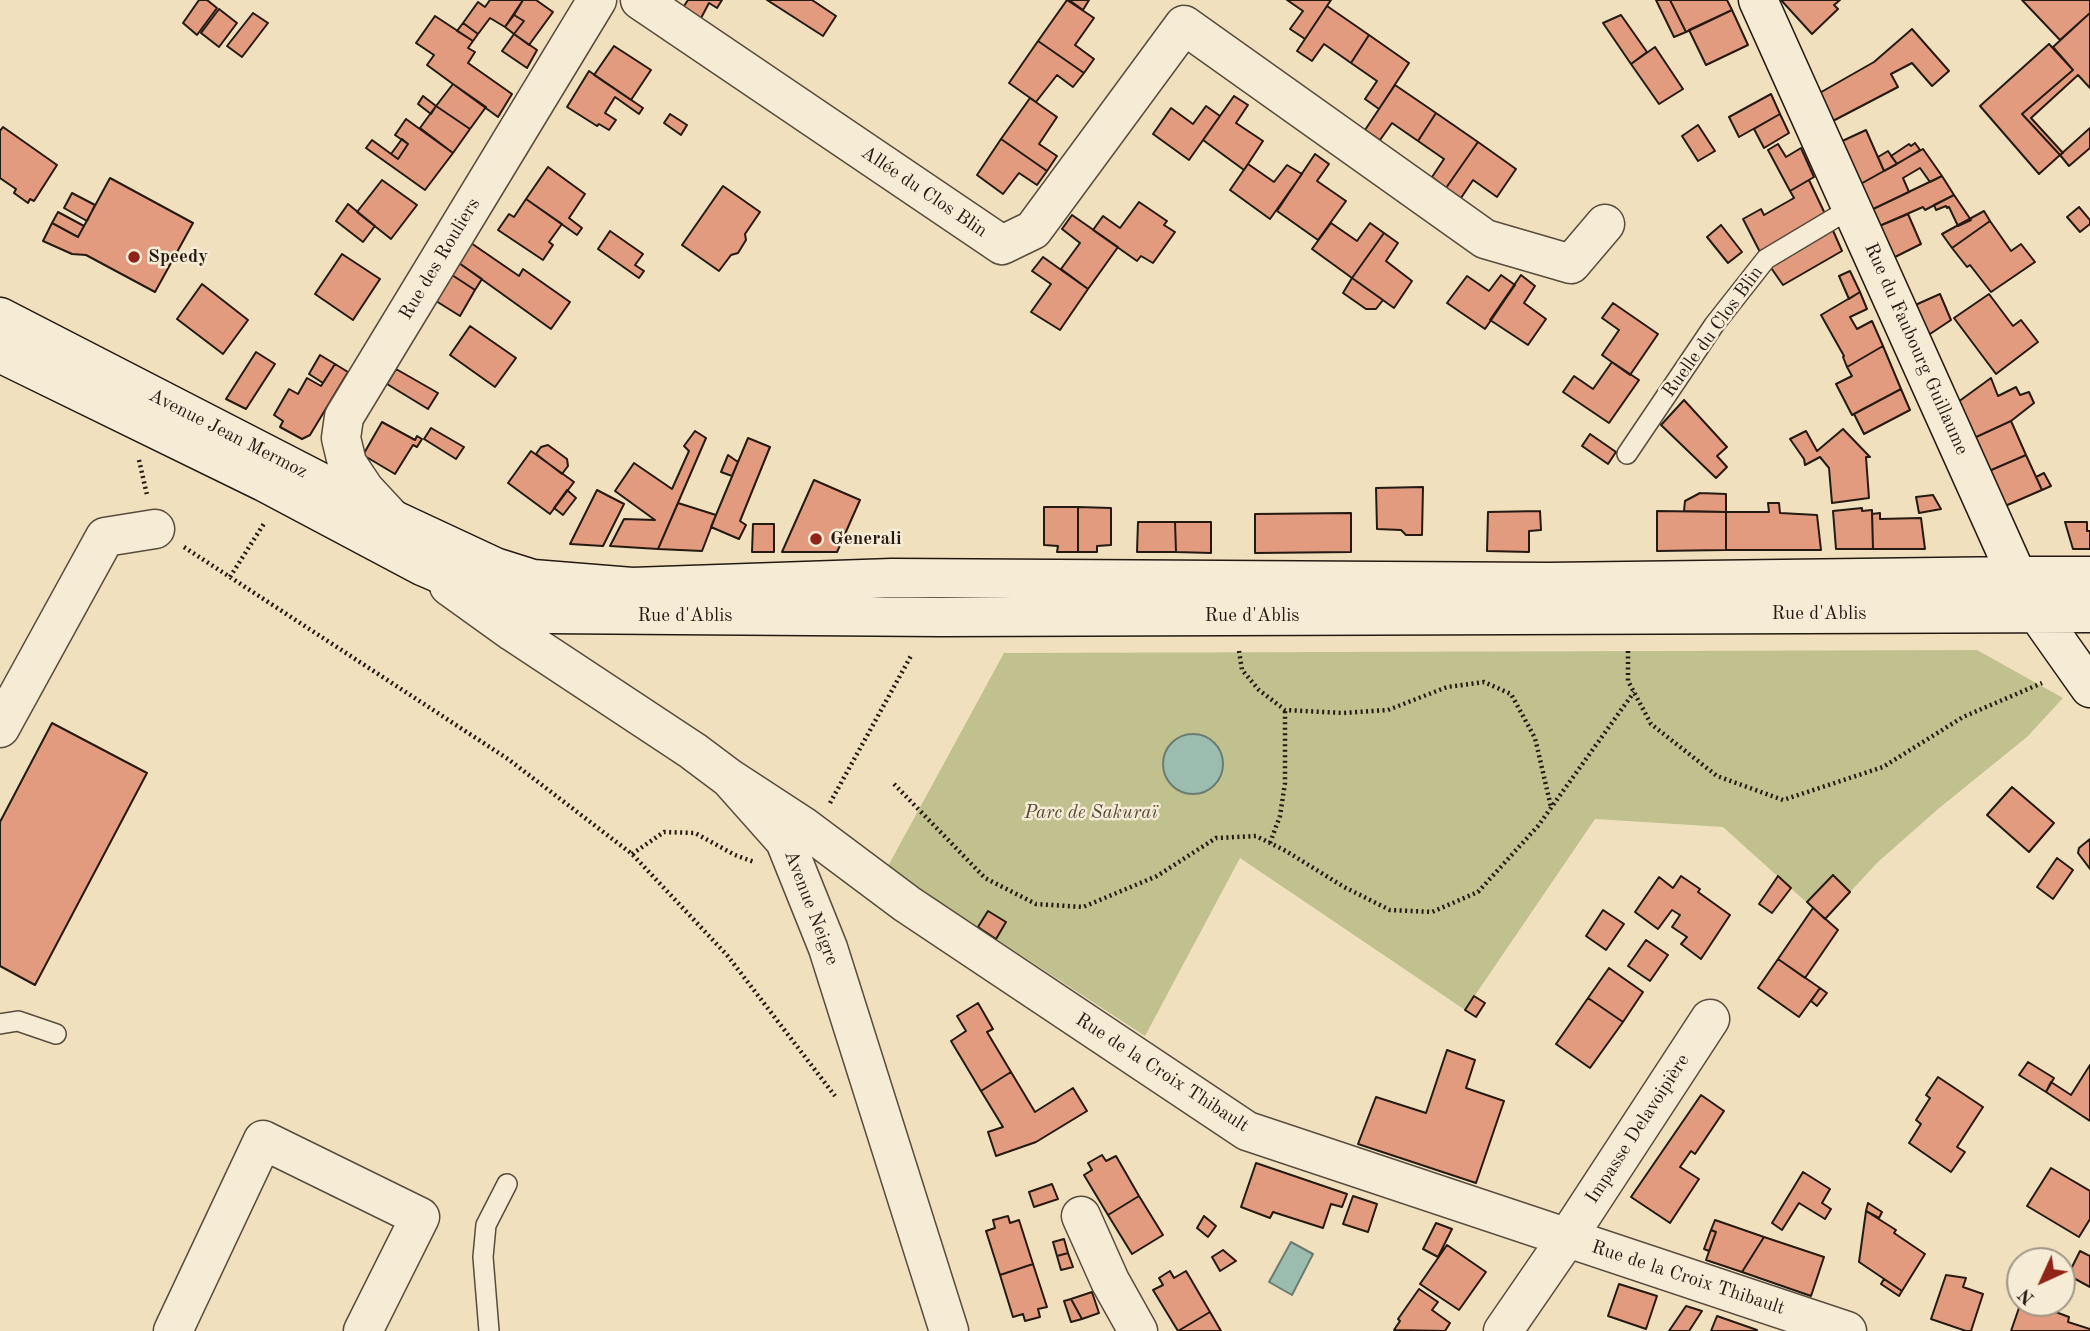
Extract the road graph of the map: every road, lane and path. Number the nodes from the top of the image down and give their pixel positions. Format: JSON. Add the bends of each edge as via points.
{"nodes":[{"id":1,"x":597,"y":0,"type":"edge"},
{"id":2,"x":640,"y":0,"type":"edge"},
{"id":3,"x":1758,"y":0,"type":"edge"},
{"id":4,"x":1191,"y":12,"type":"edge"},
{"id":5,"x":1853,"y":207,"type":"junction"},
{"id":6,"x":1605,"y":224,"type":"dead end"},
{"id":7,"x":0,"y":317,"type":"edge"},
{"id":8,"x":0,"y":353,"type":"edge"},
{"id":9,"x":1626,"y":454,"type":"dead end"},
{"id":10,"x":138,"y":456,"type":"dead end"},
{"id":11,"x":267,"y":519,"type":"dead end"},
{"id":12,"x":392,"y":519,"type":"junction"},
{"id":13,"x":156,"y":529,"type":"junction"},
{"id":14,"x":456,"y":550,"type":"joint"},
{"id":15,"x":422,"y":566,"type":"junction"},
{"id":16,"x":2017,"y":576,"type":"junction"},
{"id":17,"x":2090,"y":576,"type":"edge"},
{"id":18,"x":230,"y":577,"type":"junction"},
{"id":19,"x":533,"y":579,"type":"junction"},
{"id":20,"x":2037,"y":613,"type":"junction"},
{"id":21,"x":2090,"y":613,"type":"edge"},
{"id":22,"x":546,"y":614,"type":"junction"},
{"id":23,"x":1240,"y":647,"type":"dead end"},
{"id":24,"x":1628,"y":647,"type":"dead end"},
{"id":25,"x":912,"y":653,"type":"dead end"},
{"id":26,"x":564,"y":666,"type":"junction"},
{"id":27,"x":2042,"y":672,"type":"dead end"},
{"id":28,"x":2090,"y":688,"type":"edge"},
{"id":29,"x":1634,"y":692,"type":"junction"},
{"id":30,"x":1285,"y":710,"type":"junction"},
{"id":31,"x":0,"y":728,"type":"edge"},
{"id":32,"x":729,"y":778,"type":"junction"},
{"id":33,"x":894,"y":784,"type":"dead end"},
{"id":34,"x":1552,"y":808,"type":"junction"},
{"id":35,"x":826,"y":811,"type":"dead end"},
{"id":36,"x":1270,"y":843,"type":"junction"},
{"id":37,"x":632,"y":854,"type":"junction"},
{"id":38,"x":755,"y":863,"type":"dead end"},
{"id":39,"x":1710,"y":1019,"type":"dead end"},
{"id":40,"x":0,"y":1024,"type":"edge"},
{"id":41,"x":56,"y":1034,"type":"dead end"},
{"id":42,"x":835,"y":1097,"type":"dead end"},
{"id":43,"x":507,"y":1184,"type":"dead end"},
{"id":44,"x":1081,"y":1216,"type":"dead end"},
{"id":45,"x":1567,"y":1238,"type":"junction"},
{"id":46,"x":173,"y":1331,"type":"edge"},
{"id":47,"x":363,"y":1331,"type":"edge"},
{"id":48,"x":489,"y":1331,"type":"edge"},
{"id":49,"x":949,"y":1331,"type":"edge"},
{"id":50,"x":1138,"y":1331,"type":"edge"},
{"id":51,"x":1503,"y":1331,"type":"edge"},
{"id":52,"x":1847,"y":1331,"type":"edge"}],
"edges":[{"from":1,"to":12,"type":"street","name":"Rue des Rouliers","via":[[344,417],[341,438],[347,463]]},
{"from":2,"to":4,"type":"street","name":"Allée du Clos Blin","via":[[1002,245],[1032,230]]},
{"from":3,"to":5,"type":"street","name":"Rue du Faubourg Guillaume"},
{"from":4,"to":6,"type":"street","name":"Allée du Clos Blin","via":[[1485,239],[1571,264]]},
{"from":5,"to":9,"type":"lane","name":"Ruelle du Clos Blin","via":[[1766,259]]},
{"from":5,"to":16,"type":"street","name":"Rue du Faubourg Guillaume"},
{"from":7,"to":12,"type":"street","name":"Avenue Jean Mermoz"},
{"from":8,"to":15,"type":"street","name":"Avenue Jean Mermoz"},
{"from":10,"to":13,"type":"path"},
{"from":11,"to":18,"type":"path"},
{"from":12,"to":14,"type":"street","name":"Avenue Jean Mermoz"},
{"from":13,"to":18,"type":"path"},
{"from":13,"to":31,"type":"street","via":[[105,537]]},
{"from":14,"to":19,"type":"street","name":"Rue d'Ablis"},
{"from":15,"to":22,"type":"street","name":"Rue d'Ablis"},
{"from":15,"to":26,"type":"street","name":"Avenue Neigre"},
{"from":16,"to":17,"type":"street","name":"Rue d'Ablis"},
{"from":16,"to":19,"type":"street","name":"Rue d'Ablis","via":[[1548,582],[892,578],[632,587]]},
{"from":16,"to":20,"type":"street","name":"Rue du Faubourg Guillaume"},
{"from":18,"to":37,"type":"path","via":[[508,759]]},
{"from":19,"to":22,"type":"street"},
{"from":20,"to":21,"type":"street","name":"Rue d'Ablis"},
{"from":20,"to":22,"type":"street","name":"Rue d'Ablis"},
{"from":20,"to":28,"type":"street","name":"Rue du Faubourg Guillaume"},
{"from":22,"to":26,"type":"street"},
{"from":23,"to":30,"type":"path","via":[[1242,670]]},
{"from":24,"to":29,"type":"path","via":[[1628,681]]},
{"from":25,"to":35,"type":"path"},
{"from":26,"to":32,"type":"street","name":"Avenue Neigre"},
{"from":27,"to":29,"type":"path","via":[[2042,684],[1963,718],[1883,767],[1783,800],[1717,776],[1651,724]]},
{"from":29,"to":34,"type":"path"},
{"from":30,"to":34,"type":"path","via":[[1388,710],[1447,687],[1485,682],[1511,694],[1535,737]]},
{"from":30,"to":36,"type":"path","via":[[1285,783]]},
{"from":32,"to":45,"type":"street","name":"Rue de la Croix Thibault","via":[[907,904],[1247,1131]]},
{"from":32,"to":49,"type":"street","name":"Avenue Neigre","via":[[785,841],[823,936]]},
{"from":33,"to":36,"type":"path","via":[[985,878],[1036,904],[1083,907],[1157,876],[1216,838],[1255,836]]},
{"from":34,"to":36,"type":"path","via":[[1478,892],[1433,912],[1390,910]]},
{"from":37,"to":38,"type":"path","via":[[664,832],[695,832]]},
{"from":37,"to":42,"type":"path","via":[[727,955]]},
{"from":39,"to":45,"type":"street","name":"Impasse Delavoipière"},
{"from":40,"to":41,"type":"lane","via":[[19,1021]]},
{"from":43,"to":48,"type":"lane","via":[[486,1226],[482,1256]]},
{"from":44,"to":50,"type":"street"},
{"from":45,"to":51,"type":"street","name":"Impasse Delavoipière"},
{"from":45,"to":52,"type":"street","name":"Rue de la Croix Thibault"},
{"from":46,"to":47,"type":"street","via":[[263,1140],[420,1217]]}]}
